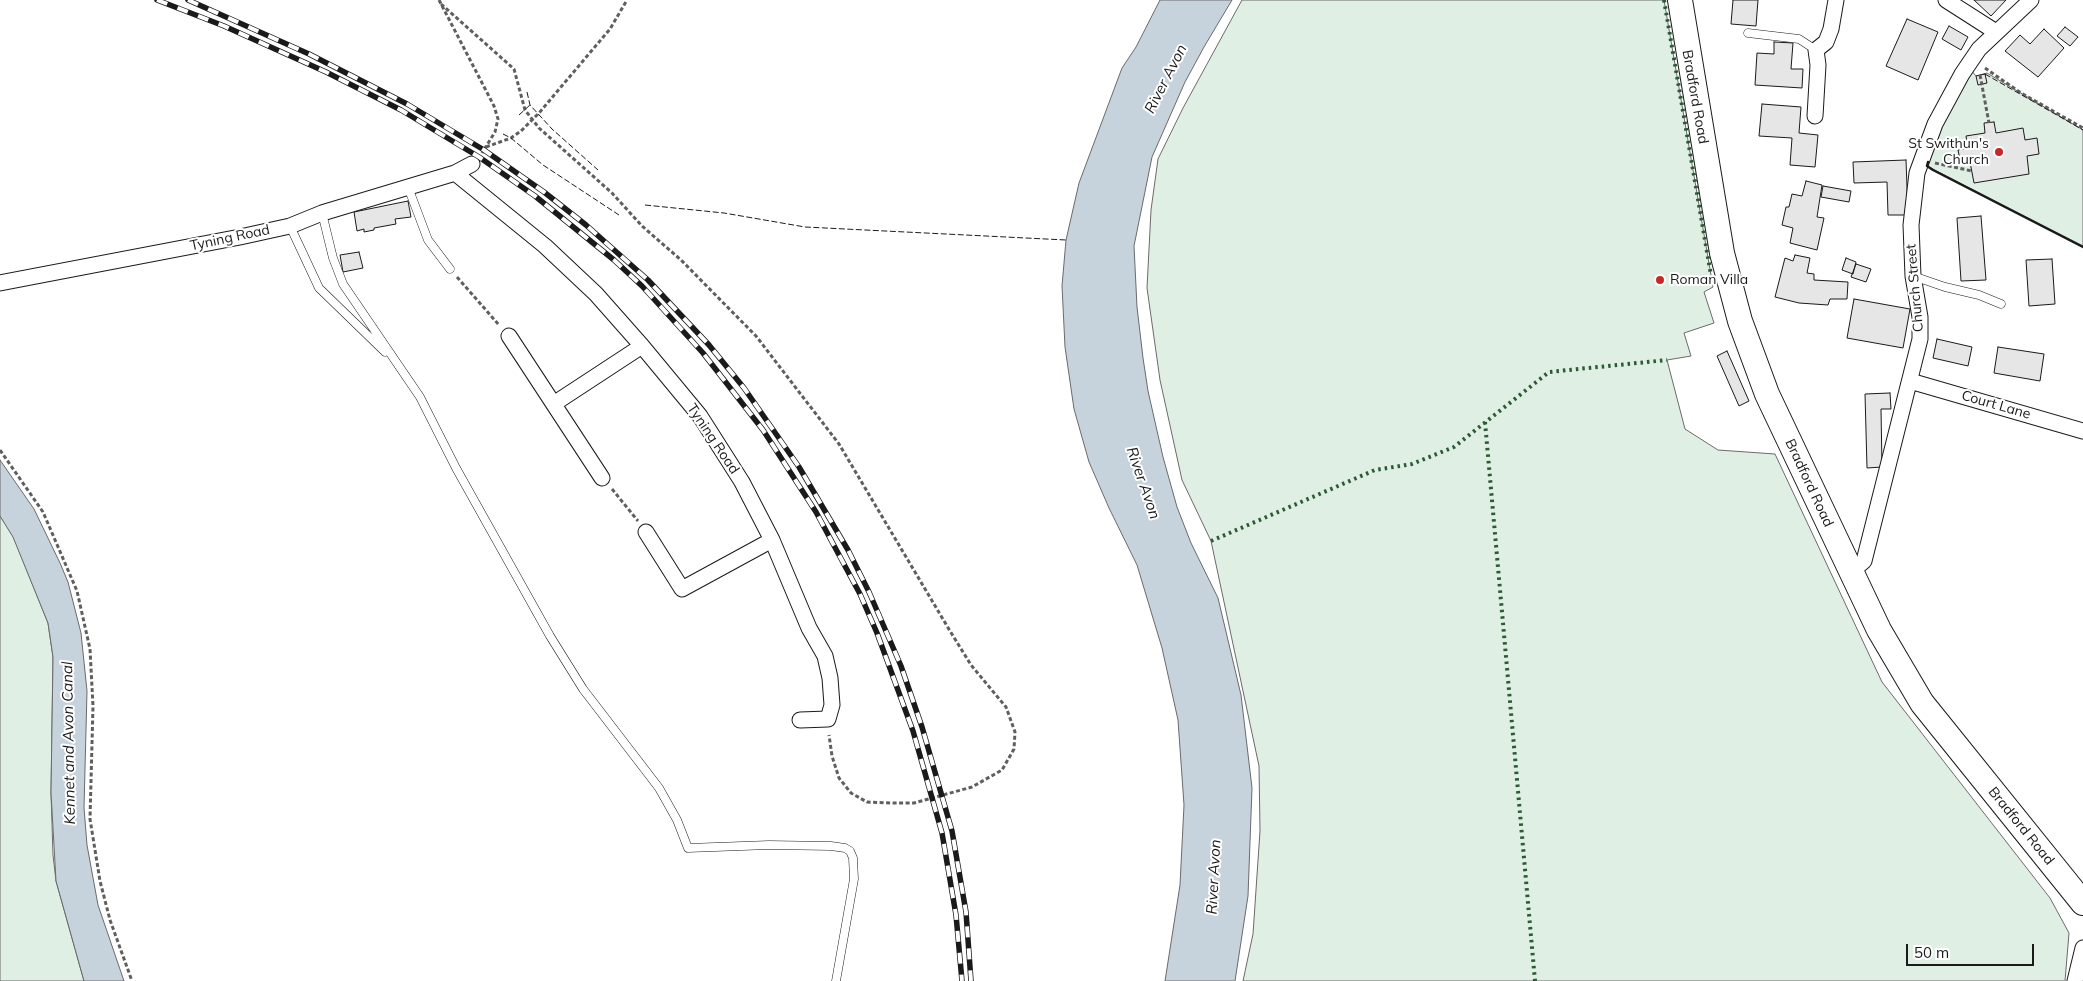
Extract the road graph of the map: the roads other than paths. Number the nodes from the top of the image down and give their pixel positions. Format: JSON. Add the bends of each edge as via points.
{"nodes":[{"id":1,"x":1680,"y":0,"type":"edge"},
{"id":2,"x":1836,"y":0,"type":"edge"},
{"id":3,"x":1946,"y":0,"type":"edge"},
{"id":4,"x":2032,"y":0,"type":"edge"},
{"id":5,"x":1996,"y":32,"type":"junction"},
{"id":6,"x":1748,"y":33,"type":"dead end"},
{"id":7,"x":1816,"y":50,"type":"junction"},
{"id":8,"x":1815,"y":116,"type":"dead end"},
{"id":9,"x":472,"y":164,"type":"dead end"},
{"id":10,"x":455,"y":173,"type":"junction"},
{"id":11,"x":408,"y":187,"type":"junction"},
{"id":12,"x":322,"y":214,"type":"junction"},
{"id":13,"x":290,"y":226,"type":"junction"},
{"id":14,"x":450,"y":269,"type":"road end"},
{"id":15,"x":1913,"y":276,"type":"junction"},
{"id":16,"x":0,"y":283,"type":"edge"},
{"id":17,"x":2001,"y":304,"type":"dead end"},
{"id":18,"x":509,"y":336,"type":"road end"},
{"id":19,"x":642,"y":346,"type":"junction"},
{"id":20,"x":394,"y":361,"type":"junction"},
{"id":21,"x":1910,"y":381,"type":"junction"},
{"id":22,"x":554,"y":404,"type":"junction"},
{"id":23,"x":2083,"y":431,"type":"edge"},
{"id":24,"x":602,"y":478,"type":"road end"},
{"id":25,"x":646,"y":532,"type":"road end"},
{"id":26,"x":772,"y":540,"type":"junction"},
{"id":27,"x":1851,"y":572,"type":"junction"},
{"id":28,"x":800,"y":720,"type":"dead end"},
{"id":29,"x":2083,"y":900,"type":"edge"},
{"id":30,"x":2083,"y":948,"type":"edge"},
{"id":31,"x":836,"y":981,"type":"edge"},
{"id":32,"x":2075,"y":981,"type":"edge"}],
"edges":[{"from":1,"to":27,"type":"main road","name":"Bradford Road","via":[[1722,252],[1740,321],[1767,394]]},
{"from":2,"to":7,"type":"street","via":[[1826,42]]},
{"from":3,"to":5,"type":"street"},
{"from":4,"to":5,"type":"street","name":"Church Street"},
{"from":5,"to":15,"type":"street","name":"Church Street","via":[[1979,49],[1962,74],[1935,124],[1923,155],[1917,173],[1911,226]]},
{"from":6,"to":7,"type":"lane","via":[[1800,39]]},
{"from":7,"to":8,"type":"street"},
{"from":9,"to":10,"type":"street","name":"Tyning Road"},
{"from":10,"to":11,"type":"street","name":"Tyning Road"},
{"from":10,"to":19,"type":"street","name":"Tyning Road","via":[[545,246],[596,294]]},
{"from":11,"to":12,"type":"street","name":"Tyning Road"},
{"from":11,"to":14,"type":"lane","via":[[428,240]]},
{"from":12,"to":13,"type":"street","name":"Tyning Road"},
{"from":12,"to":20,"type":"lane","via":[[342,284]]},
{"from":13,"to":16,"type":"street","name":"Tyning Road"},
{"from":13,"to":20,"type":"lane","via":[[319,288]]},
{"from":15,"to":17,"type":"lane"},
{"from":15,"to":21,"type":"street","name":"Church Street","via":[[1920,332]]},
{"from":18,"to":22,"type":"street"},
{"from":19,"to":22,"type":"street"},
{"from":19,"to":26,"type":"street","name":"Tyning Road","via":[[700,416],[742,482]]},
{"from":20,"to":31,"type":"lane","via":[[420,397],[550,636],[583,689],[659,788],[688,848],[830,846],[850,851],[854,879]]},
{"from":21,"to":23,"type":"street","name":"Court Lane"},
{"from":21,"to":27,"type":"street","name":"Church Street","via":[[1864,561]]},
{"from":22,"to":24,"type":"street"},
{"from":25,"to":26,"type":"street","via":[[682,590]]},
{"from":26,"to":28,"type":"street","name":"Tyning Road","via":[[809,628],[825,656],[830,678],[832,705],[828,719]]},
{"from":27,"to":29,"type":"main road","name":"Bradford Road","via":[[1879,630],[1922,702]]},
{"from":30,"to":32,"type":"street"}]}
